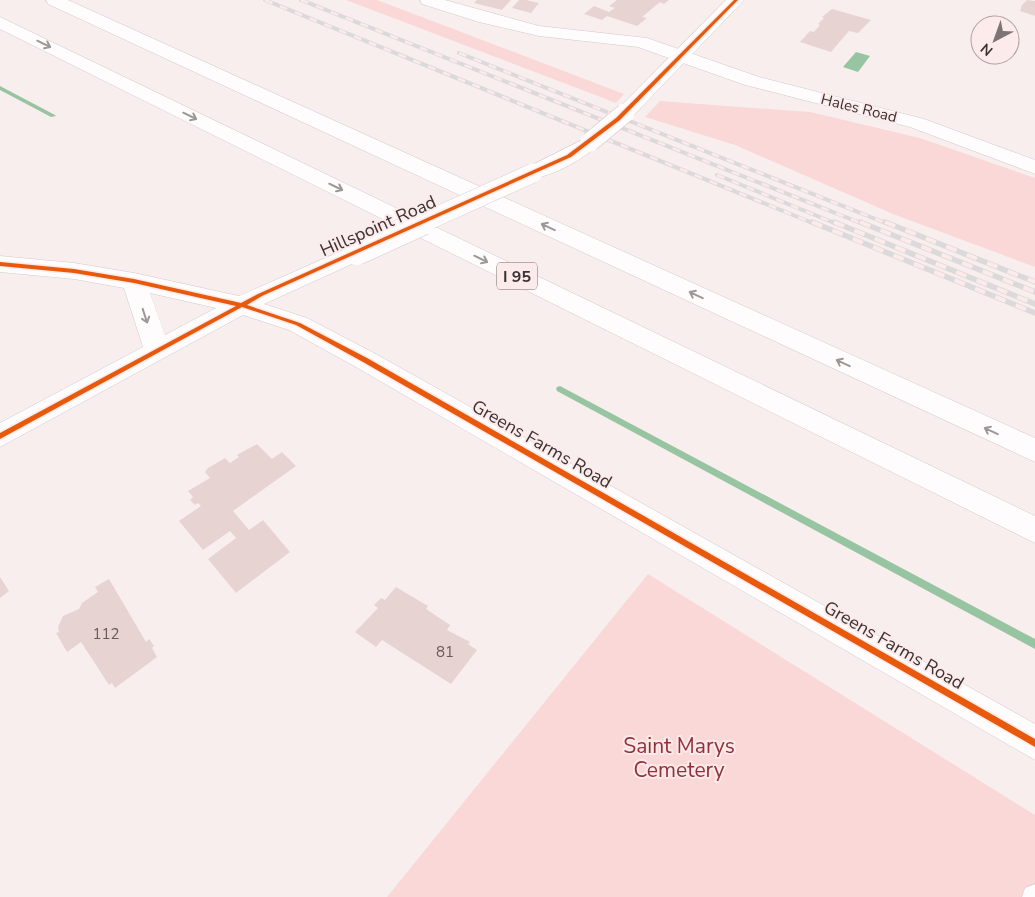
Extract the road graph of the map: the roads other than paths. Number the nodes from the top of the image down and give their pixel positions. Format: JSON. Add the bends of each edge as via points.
{"nodes":[{"id":1,"x":54,"y":0,"type":"edge"},
{"id":2,"x":428,"y":0,"type":"edge"},
{"id":3,"x":736,"y":0,"type":"edge"},
{"id":4,"x":0,"y":22,"type":"edge"},
{"id":5,"x":680,"y":57,"type":"junction"},
{"id":6,"x":1035,"y":167,"type":"edge"},
{"id":7,"x":0,"y":264,"type":"edge"},
{"id":8,"x":134,"y":281,"type":"junction"},
{"id":9,"x":241,"y":305,"type":"junction"},
{"id":10,"x":157,"y":350,"type":"junction"},
{"id":11,"x":0,"y":436,"type":"edge"},
{"id":12,"x":1035,"y":452,"type":"edge"},
{"id":13,"x":1035,"y":530,"type":"edge"},
{"id":14,"x":1035,"y":743,"type":"edge"}],
"edges":[{"from":12,"to":1,"type":"main road","one_way":true},
{"from":2,"to":5,"type":"main road","name":"Hales Road","via":[[539,31],[641,42]]},
{"from":3,"to":5,"type":"main road","name":"Hillspoint Road"},
{"from":4,"to":13,"type":"main road","number":"I 95","one_way":true},
{"from":5,"to":6,"type":"main road","name":"Hales Road","via":[[752,81],[916,123]]},
{"from":5,"to":9,"type":"main road","name":"Hillspoint Road","bridge":true,"via":[[625,113],[564,159]]},
{"from":7,"to":8,"type":"main road","name":"Greens Farms Road"},
{"from":8,"to":9,"type":"main road","name":"Greens Farms Road"},
{"from":8,"to":10,"type":"main road","one_way":true},
{"from":9,"to":10,"type":"main road","name":"Hillspoint Road"},
{"from":9,"to":14,"type":"main road","name":"Greens Farms Road","via":[[298,324],[365,360]]},
{"from":10,"to":11,"type":"main road","name":"Hillspoint Road"}]}
